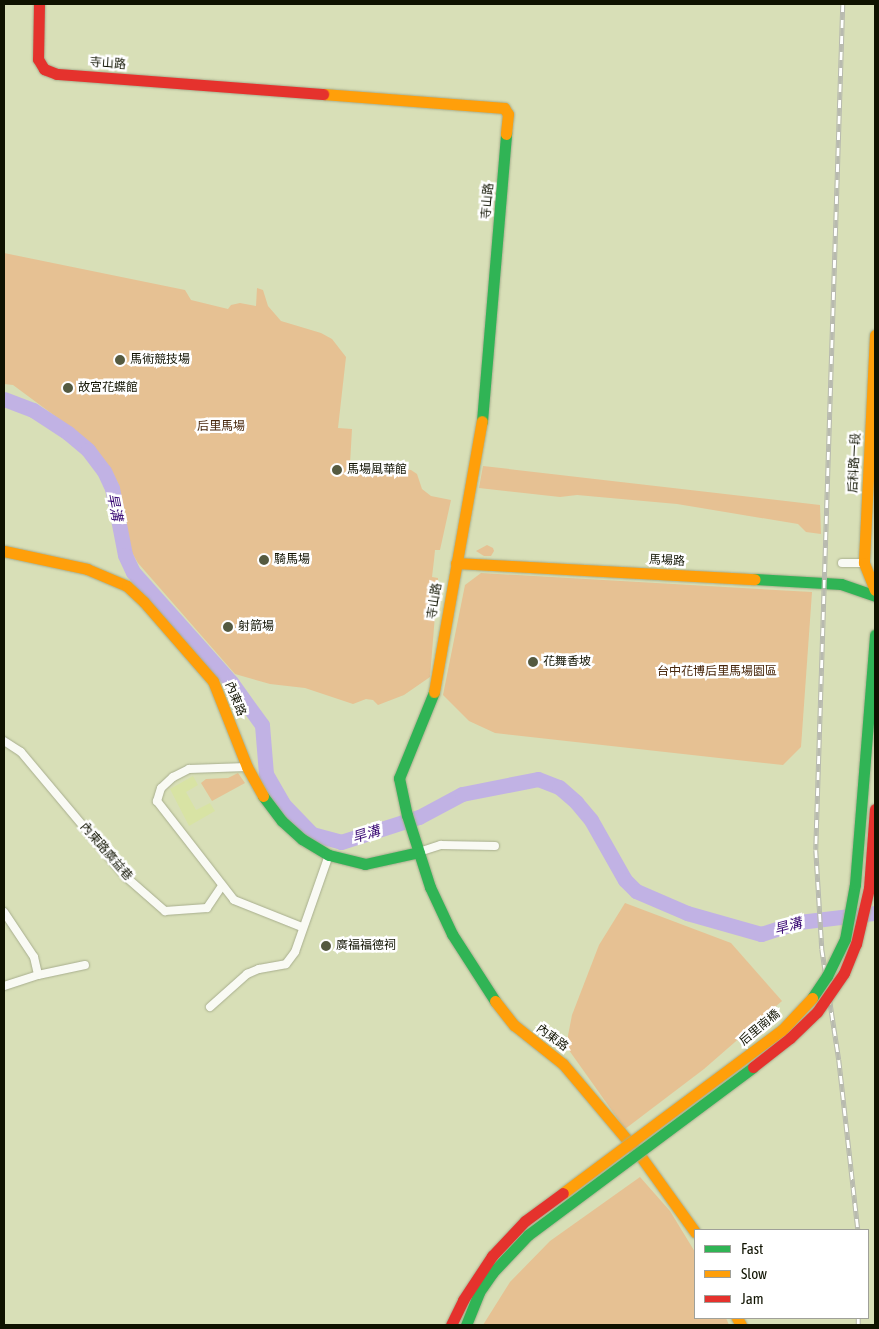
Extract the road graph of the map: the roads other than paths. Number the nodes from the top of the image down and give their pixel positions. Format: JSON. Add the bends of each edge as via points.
{"nodes":[{"id":1,"x":39,"y":4,"type":"edge"},
{"id":2,"x":875,"y":335,"type":"edge"},
{"id":3,"x":4,"y":551,"type":"edge"},
{"id":4,"x":864,"y":562,"type":"junction"},
{"id":5,"x":456,"y":563,"type":"junction"},
{"id":6,"x":842,"y":563,"type":"dead end"},
{"id":7,"x":875,"y":590,"type":"edge"},
{"id":8,"x":875,"y":596,"type":"edge"},
{"id":9,"x":875,"y":635,"type":"edge"},
{"id":10,"x":4,"y":741,"type":"edge"},
{"id":11,"x":247,"y":767,"type":"junction"},
{"id":12,"x":875,"y":809,"type":"edge"},
{"id":13,"x":412,"y":832,"type":"joint"},
{"id":14,"x":495,"y":846,"type":"dead end"},
{"id":15,"x":418,"y":852,"type":"junction"},
{"id":16,"x":329,"y":855,"type":"junction"},
{"id":17,"x":222,"y":886,"type":"junction"},
{"id":18,"x":4,"y":912,"type":"edge"},
{"id":19,"x":302,"y":927,"type":"junction"},
{"id":20,"x":85,"y":965,"type":"dead end"},
{"id":21,"x":38,"y":975,"type":"junction"},
{"id":22,"x":4,"y":986,"type":"edge"},
{"id":23,"x":210,"y":1007,"type":"dead end"},
{"id":24,"x":694,"y":1231,"type":"edge"},
{"id":25,"x":451,"y":1325,"type":"edge"},
{"id":26,"x":466,"y":1325,"type":"edge"}],
"edges":[{"from":1,"to":5,"type":"street","name":"寺山路","via":[[38,59],[44,69],[56,74],[504,108],[508,124],[486,392],[474,481]]},
{"from":2,"to":4,"type":"street","name":"后科路一段"},
{"from":3,"to":11,"type":"street","name":"內東路","via":[[87,570],[127,586],[213,681]]},
{"from":4,"to":6,"type":"street"},
{"from":4,"to":7,"type":"street","name":"后科路一段"},
{"from":5,"to":8,"type":"street","name":"馬場路","via":[[841,584]]},
{"from":5,"to":13,"type":"street","name":"寺山路","via":[[433,696],[399,778]]},
{"from":9,"to":25,"type":"street","name":"后里南橋","bridge":true,"via":[[855,884],[845,939],[827,976],[808,1004],[782,1030],[525,1221],[492,1256]]},
{"from":10,"to":17,"type":"street","name":"內東路廣益巷","via":[[21,752],[126,877],[165,911],[207,908]]},
{"from":11,"to":16,"type":"street","name":"內東路","via":[[282,821],[302,839]]},
{"from":11,"to":17,"type":"street","via":[[189,769],[161,788],[157,800]]},
{"from":12,"to":26,"type":"street","name":"后里南橋","bridge":true,"via":[[869,888],[856,944],[844,973],[817,1012],[790,1038],[725,1089],[528,1235],[479,1292]]},
{"from":13,"to":15,"type":"street","name":"內東路"},
{"from":14,"to":15,"type":"street","via":[[441,845]]},
{"from":15,"to":16,"type":"street","name":"內東路","via":[[365,864]]},
{"from":15,"to":24,"type":"street","name":"內東路","via":[[441,912],[496,1002],[514,1025],[563,1064],[639,1154]]},
{"from":16,"to":19,"type":"street"},
{"from":17,"to":19,"type":"street","via":[[234,900]]},
{"from":18,"to":21,"type":"street","via":[[34,958]]},
{"from":19,"to":23,"type":"street","via":[[295,952],[286,964],[247,974]]},
{"from":20,"to":21,"type":"street"},
{"from":21,"to":22,"type":"street"}]}
